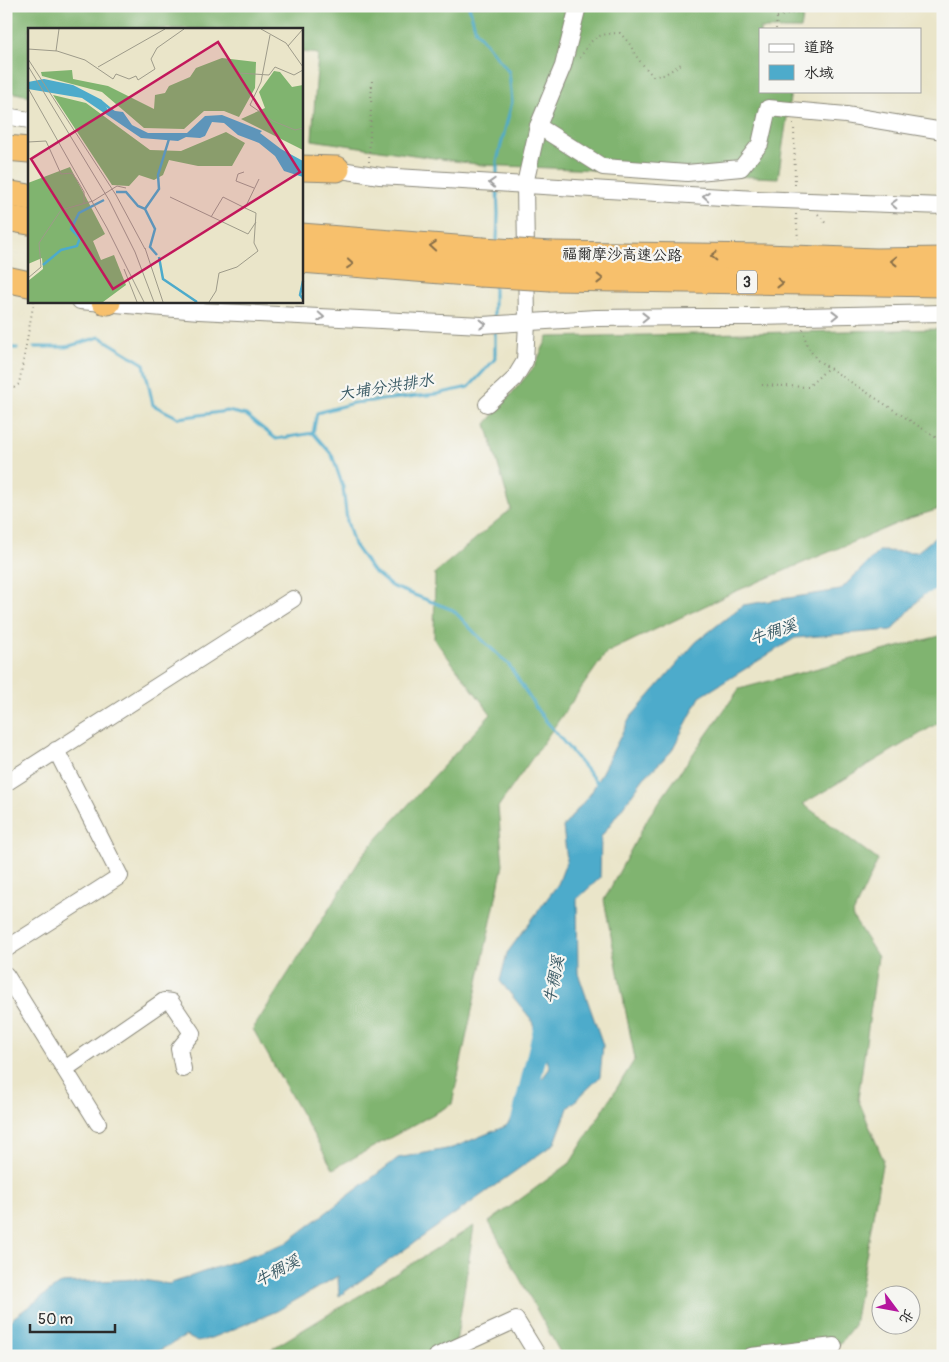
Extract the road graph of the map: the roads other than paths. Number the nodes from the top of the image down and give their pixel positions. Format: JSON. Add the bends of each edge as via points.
{"nodes":[{"id":1,"x":578,"y":6,"type":"edge"},
{"id":2,"x":6,"y":116,"type":"edge"},
{"id":3,"x":28,"y":120,"type":"edge"},
{"id":4,"x":538,"y":126,"type":"junction"},
{"id":5,"x":943,"y":131,"type":"edge"},
{"id":6,"x":6,"y":148,"type":"edge"},
{"id":7,"x":28,"y":150,"type":"edge"},
{"id":8,"x":302,"y":164,"type":"edge"},
{"id":9,"x":302,"y":168,"type":"edge"},
{"id":10,"x":337,"y":169,"type":"junction"},
{"id":11,"x":525,"y":184,"type":"junction"},
{"id":12,"x":6,"y":193,"type":"edge"},
{"id":13,"x":28,"y":197,"type":"edge"},
{"id":14,"x":943,"y":206,"type":"edge"},
{"id":15,"x":6,"y":218,"type":"edge"},
{"id":16,"x":28,"y":222,"type":"edge"},
{"id":17,"x":302,"y":236,"type":"edge"},
{"id":18,"x":302,"y":260,"type":"edge"},
{"id":19,"x":943,"y":260,"type":"edge"},
{"id":20,"x":552,"y":266,"type":"junction"},
{"id":21,"x":6,"y":279,"type":"edge"},
{"id":22,"x":28,"y":284,"type":"edge"},
{"id":23,"x":943,"y":284,"type":"edge"},
{"id":24,"x":6,"y":291,"type":"edge"},
{"id":25,"x":28,"y":295,"type":"edge"},
{"id":26,"x":106,"y":302,"type":"edge"},
{"id":27,"x":943,"y":313,"type":"edge"},
{"id":28,"x":527,"y":323,"type":"junction"},
{"id":29,"x":487,"y":404,"type":"dead end"},
{"id":30,"x":293,"y":599,"type":"dead end"},
{"id":31,"x":56,"y":750,"type":"junction"},
{"id":32,"x":6,"y":782,"type":"edge"},
{"id":33,"x":6,"y":949,"type":"edge"},
{"id":34,"x":6,"y":975,"type":"edge"},
{"id":35,"x":65,"y":1069,"type":"junction"},
{"id":36,"x":183,"y":1069,"type":"dead end"},
{"id":37,"x":98,"y":1123,"type":"dead end"},
{"id":38,"x":834,"y":1346,"type":"dead end"},
{"id":39,"x":437,"y":1356,"type":"edge"},
{"id":40,"x":538,"y":1356,"type":"edge"},
{"id":41,"x":751,"y":1356,"type":"edge"}],
"edges":[{"from":1,"to":4,"type":"street","via":[[563,66]]},
{"from":2,"to":3,"type":"street"},
{"from":4,"to":5,"type":"street","via":[[603,167],[687,173],[742,168],[760,144],[768,108],[846,115]]},
{"from":4,"to":11,"type":"street"},
{"from":6,"to":7,"type":"highway"},
{"from":8,"to":10,"type":"street"},
{"from":9,"to":10,"type":"highway"},
{"from":11,"to":10,"type":"street","one_way":true,"via":[[368,174]]},
{"from":14,"to":11,"type":"street","one_way":true,"bridge":true,"via":[[755,199]]},
{"from":11,"to":28,"type":"street"},
{"from":12,"to":13,"type":"highway"},
{"from":15,"to":16,"type":"highway"},
{"from":20,"to":17,"type":"highway","name":"福爾摩沙高速公路","number":"3","one_way":true,"bridge":true,"via":[[482,250]]},
{"from":18,"to":20,"type":"highway","name":"福爾摩沙高速公路","number":"3","one_way":true,"bridge":true,"via":[[480,274]]},
{"from":19,"to":20,"type":"highway","name":"福爾摩沙高速公路","number":"3","one_way":true,"via":[[765,257]]},
{"from":20,"to":23,"type":"highway","name":"福爾摩沙高速公路","number":"3","one_way":true},
{"from":21,"to":22,"type":"highway"},
{"from":24,"to":25,"type":"street"},
{"from":26,"to":28,"type":"street","one_way":true,"via":[[199,311],[482,325]]},
{"from":28,"to":27,"type":"street","one_way":true,"bridge":true,"via":[[596,318]]},
{"from":28,"to":29,"type":"street","via":[[525,361],[514,379]]},
{"from":30,"to":31,"type":"street"},
{"from":31,"to":32,"type":"street"},
{"from":31,"to":33,"type":"street","via":[[120,876]]},
{"from":34,"to":35,"type":"street"},
{"from":35,"to":36,"type":"street","via":[[164,1001],[171,1002],[192,1033],[179,1049]]},
{"from":35,"to":37,"type":"street"},
{"from":38,"to":41,"type":"street"},
{"from":39,"to":40,"type":"street","via":[[516,1320]]}]}
